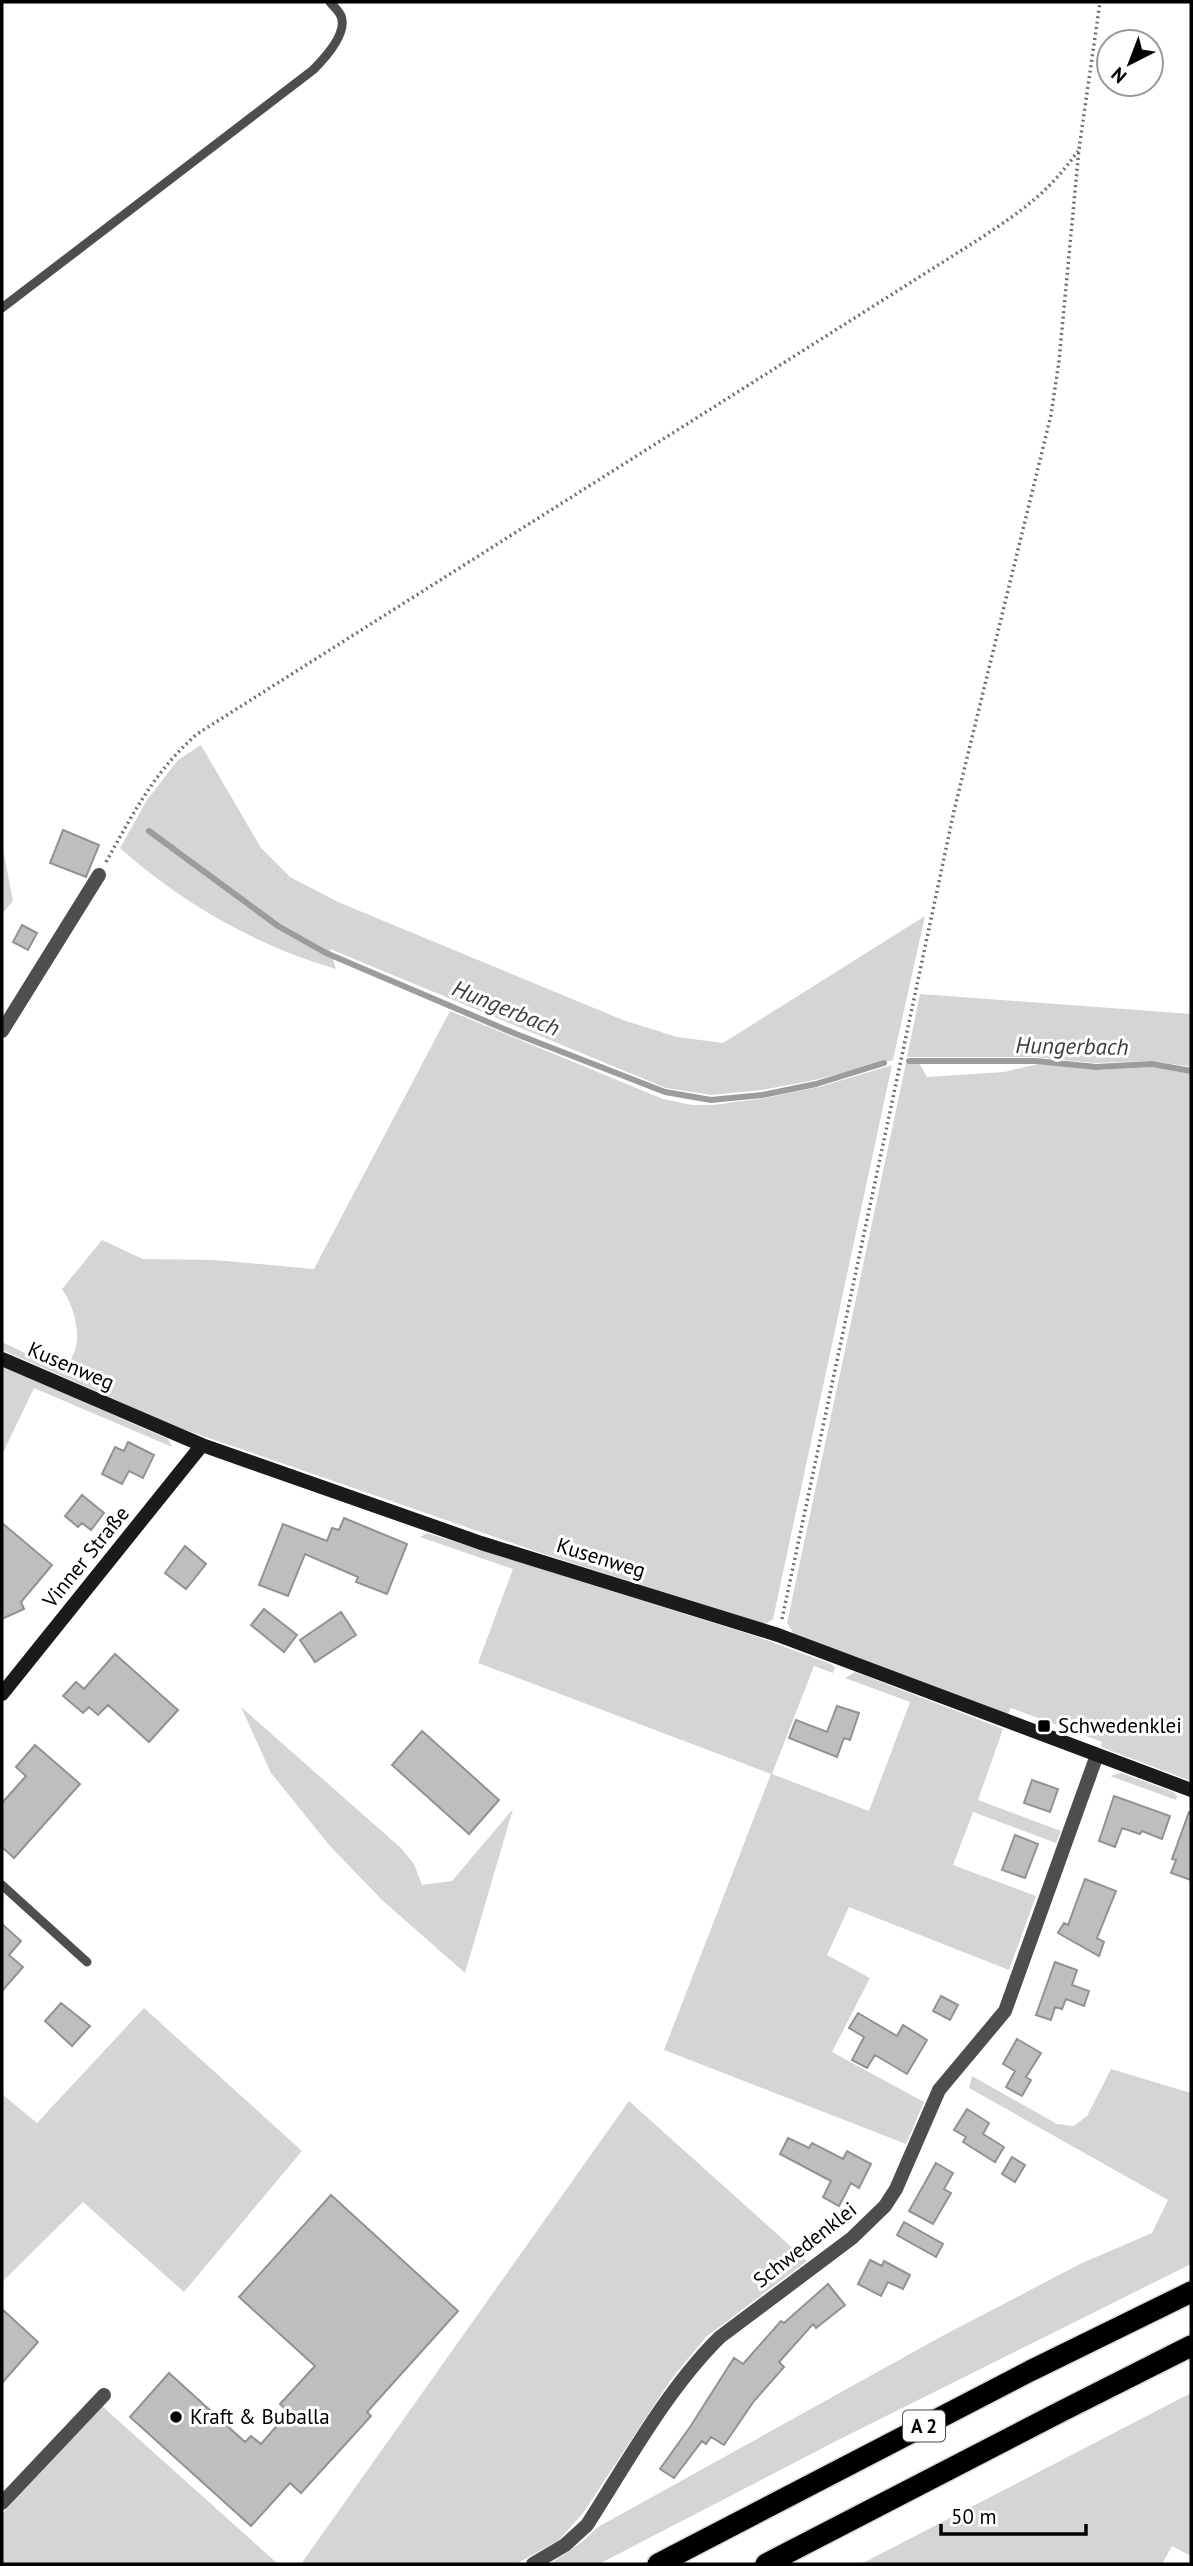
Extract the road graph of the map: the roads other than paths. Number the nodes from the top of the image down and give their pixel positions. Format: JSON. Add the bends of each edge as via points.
{"nodes":[{"id":1,"x":330,"y":2,"type":"edge"},
{"id":2,"x":2,"y":308,"type":"edge"},
{"id":3,"x":99,"y":875,"type":"road end"},
{"id":4,"x":2,"y":1031,"type":"edge"},
{"id":5,"x":2,"y":1359,"type":"edge"},
{"id":6,"x":202,"y":1445,"type":"junction"},
{"id":7,"x":2,"y":1694,"type":"edge"},
{"id":8,"x":1097,"y":1755,"type":"junction"},
{"id":9,"x":1191,"y":1790,"type":"edge"},
{"id":10,"x":2,"y":1885,"type":"edge"},
{"id":11,"x":87,"y":1962,"type":"dead end"},
{"id":12,"x":1191,"y":2292,"type":"edge"},
{"id":13,"x":1191,"y":2346,"type":"edge"},
{"id":14,"x":104,"y":2395,"type":"dead end"},
{"id":15,"x":2,"y":2503,"type":"edge"},
{"id":16,"x":533,"y":2564,"type":"edge"},
{"id":17,"x":659,"y":2564,"type":"edge"},
{"id":18,"x":766,"y":2564,"type":"edge"}],
"edges":[{"from":1,"to":2,"type":"lane","via":[[342,22],[337,39],[313,70]]},
{"from":3,"to":4,"type":"street"},
{"from":5,"to":6,"type":"street","name":"Kusenweg"},
{"from":6,"to":7,"type":"street","name":"Vinner Straße"},
{"from":6,"to":8,"type":"street","name":"Kusenweg","via":[[481,1543],[778,1635]]},
{"from":8,"to":9,"type":"street","name":"Kusenweg"},
{"from":8,"to":16,"type":"street","name":"Schwedenklei","via":[[1005,2011],[939,2090],[885,2206],[852,2238],[703,2354],[587,2525]]},
{"from":10,"to":11,"type":"lane"},
{"from":12,"to":17,"type":"highway","number":"A 2"},
{"from":13,"to":18,"type":"highway","number":"A 2"},
{"from":14,"to":15,"type":"street"}]}
